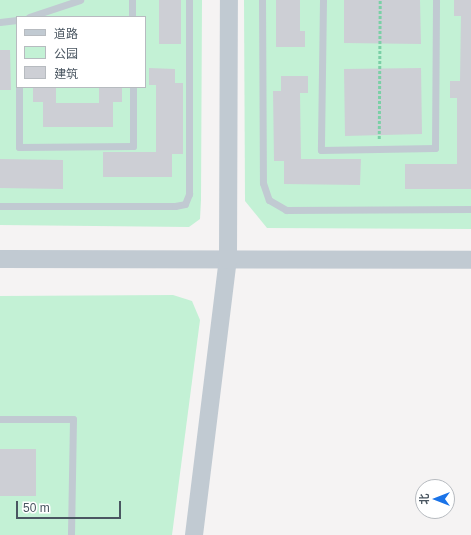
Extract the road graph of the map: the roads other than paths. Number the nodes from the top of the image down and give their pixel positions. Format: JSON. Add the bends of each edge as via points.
{"nodes":[{"id":1,"x":80,"y":0,"type":"edge"},
{"id":2,"x":132,"y":0,"type":"edge"},
{"id":3,"x":188,"y":0,"type":"edge"},
{"id":4,"x":229,"y":0,"type":"edge"},
{"id":5,"x":262,"y":0,"type":"edge"},
{"id":6,"x":323,"y":0,"type":"edge"},
{"id":7,"x":436,"y":0,"type":"edge"},
{"id":8,"x":32,"y":16,"type":"edge"},
{"id":9,"x":132,"y":16,"type":"edge"},
{"id":10,"x":16,"y":20,"type":"edge"},
{"id":11,"x":0,"y":22,"type":"edge"},
{"id":12,"x":19,"y":88,"type":"edge"},
{"id":13,"x":133,"y":88,"type":"edge"},
{"id":14,"x":0,"y":206,"type":"edge"},
{"id":15,"x":471,"y":209,"type":"edge"},
{"id":16,"x":0,"y":259,"type":"edge"},
{"id":17,"x":228,"y":260,"type":"junction"},
{"id":18,"x":471,"y":260,"type":"edge"},
{"id":19,"x":0,"y":419,"type":"edge"},
{"id":20,"x":71,"y":535,"type":"edge"},
{"id":21,"x":194,"y":535,"type":"edge"}],
"edges":[{"from":1,"to":8,"type":"lane"},
{"from":2,"to":9,"type":"lane"},
{"from":3,"to":14,"type":"lane","via":[[189,194],[185,204]]},
{"from":4,"to":17,"type":"street"},
{"from":5,"to":15,"type":"lane","via":[[263,182],[269,200],[286,210]]},
{"from":6,"to":7,"type":"lane","via":[[321,150],[435,148]]},
{"from":10,"to":11,"type":"lane"},
{"from":12,"to":13,"type":"lane","via":[[19,147],[133,146]]},
{"from":16,"to":17,"type":"street"},
{"from":17,"to":18,"type":"street"},
{"from":17,"to":21,"type":"street"},
{"from":19,"to":20,"type":"lane","via":[[73,418]]}]}
